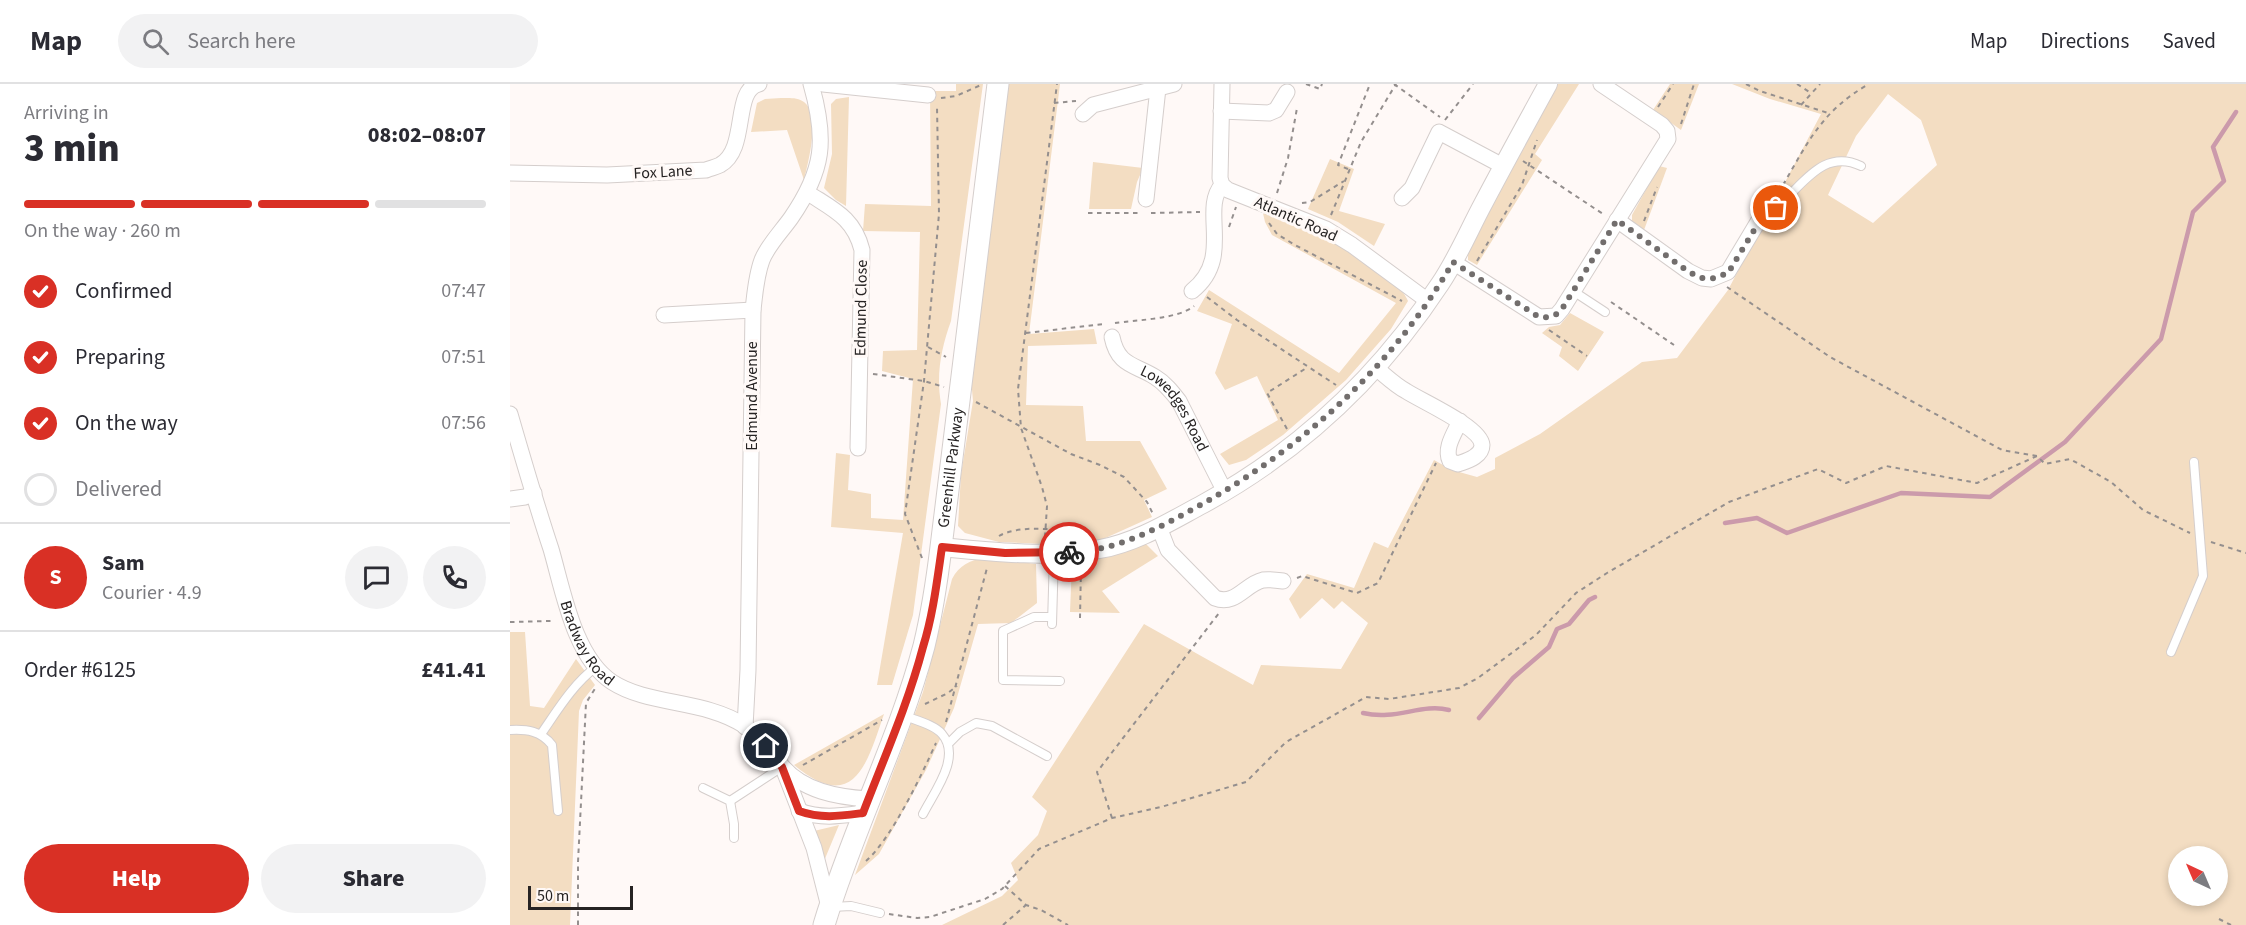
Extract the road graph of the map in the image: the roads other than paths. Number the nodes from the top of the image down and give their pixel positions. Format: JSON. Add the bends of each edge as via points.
{"nodes":[{"id":1,"x":759,"y":84,"type":"edge"},
{"id":2,"x":811,"y":84,"type":"edge"},
{"id":3,"x":824,"y":84,"type":"edge"},
{"id":4,"x":998,"y":84,"type":"edge"},
{"id":5,"x":1174,"y":84,"type":"edge"},
{"id":6,"x":1222,"y":84,"type":"edge"},
{"id":7,"x":1548,"y":84,"type":"edge"},
{"id":8,"x":1601,"y":84,"type":"edge"},
{"id":9,"x":1158,"y":88,"type":"junction"},
{"id":10,"x":1287,"y":92,"type":"road end"},
{"id":11,"x":928,"y":95,"type":"dead end"},
{"id":12,"x":1221,"y":111,"type":"junction"},
{"id":13,"x":1083,"y":114,"type":"dead end"},
{"id":14,"x":1506,"y":159,"type":"junction"},
{"id":15,"x":1861,"y":166,"type":"dead end"},
{"id":16,"x":510,"y":173,"type":"edge"},
{"id":17,"x":1222,"y":185,"type":"junction"},
{"id":18,"x":808,"y":193,"type":"junction"},
{"id":19,"x":1774,"y":195,"type":"road end"},
{"id":20,"x":1401,"y":198,"type":"dead end"},
{"id":21,"x":1146,"y":199,"type":"dead end"},
{"id":22,"x":1764,"y":214,"type":"junction"},
{"id":23,"x":1617,"y":222,"type":"junction"},
{"id":24,"x":1453,"y":262,"type":"junction"},
{"id":25,"x":1198,"y":290,"type":"road end"},
{"id":26,"x":1573,"y":291,"type":"junction"},
{"id":27,"x":1424,"y":306,"type":"junction"},
{"id":28,"x":753,"y":310,"type":"junction"},
{"id":29,"x":1605,"y":312,"type":"road end"},
{"id":30,"x":664,"y":315,"type":"dead end"},
{"id":31,"x":1112,"y":337,"type":"dead end"},
{"id":32,"x":1376,"y":368,"type":"junction"},
{"id":33,"x":510,"y":414,"type":"edge"},
{"id":34,"x":1460,"y":421,"type":"junction"},
{"id":35,"x":858,"y":448,"type":"dead end"},
{"id":36,"x":2193,"y":462,"type":"dead end"},
{"id":37,"x":1226,"y":492,"type":"junction"},
{"id":38,"x":534,"y":493,"type":"junction"},
{"id":39,"x":510,"y":499,"type":"edge"},
{"id":40,"x":1159,"y":527,"type":"junction"},
{"id":41,"x":942,"y":547,"type":"junction"},
{"id":42,"x":1048,"y":552,"type":"junction"},
{"id":43,"x":1283,"y":581,"type":"road end"},
{"id":44,"x":2171,"y":652,"type":"dead end"},
{"id":45,"x":601,"y":671,"type":"junction"},
{"id":46,"x":1060,"y":681,"type":"dead end"},
{"id":47,"x":903,"y":711,"type":"junction"},
{"id":48,"x":745,"y":727,"type":"junction"},
{"id":49,"x":510,"y":730,"type":"edge"},
{"id":50,"x":541,"y":734,"type":"junction"},
{"id":51,"x":948,"y":744,"type":"junction"},
{"id":52,"x":1047,"y":756,"type":"dead end"},
{"id":53,"x":785,"y":770,"type":"junction"},
{"id":54,"x":703,"y":788,"type":"dead end"},
{"id":55,"x":730,"y":801,"type":"junction"},
{"id":56,"x":866,"y":806,"type":"junction"},
{"id":57,"x":558,"y":811,"type":"dead end"},
{"id":58,"x":799,"y":811,"type":"junction"},
{"id":59,"x":923,"y":814,"type":"dead end"},
{"id":60,"x":734,"y":838,"type":"dead end"},
{"id":61,"x":880,"y":913,"type":"road end"},
{"id":62,"x":827,"y":916,"type":"edge"}],
"edges":[{"from":1,"to":16,"type":"street","name":"Fox Lane","via":[[746,93],[737,140],[731,155],[721,165],[706,170],[607,175]]},
{"from":2,"to":18,"type":"street","name":"Edmund Avenue","via":[[822,137]]},
{"from":3,"to":11,"type":"street"},
{"from":4,"to":41,"type":"main road","name":"Greenhill Parkway"},
{"from":5,"to":9,"type":"street"},
{"from":6,"to":12,"type":"street"},
{"from":7,"to":14,"type":"street"},
{"from":8,"to":23,"type":"street","via":[[1652,118],[1667,131],[1668,139]]},
{"from":9,"to":13,"type":"street","via":[[1093,105]]},
{"from":9,"to":21,"type":"street"},
{"from":10,"to":12,"type":"street","via":[[1276,110],[1269,113]]},
{"from":12,"to":17,"type":"street"},
{"from":14,"to":20,"type":"street","via":[[1442,126],[1412,188]]},
{"from":14,"to":24,"type":"street"},
{"from":15,"to":22,"type":"lane","via":[[1850,161],[1817,168],[1776,208]]},
{"from":17,"to":25,"type":"street","via":[[1214,198],[1213,262]]},
{"from":17,"to":27,"type":"street","name":"Atlantic Road","via":[[1326,229],[1352,245]]},
{"from":18,"to":28,"type":"street","name":"Edmund Avenue","via":[[762,259]]},
{"from":18,"to":35,"type":"street","name":"Edmund Close","via":[[852,224],[862,250]]},
{"from":19,"to":22,"type":"street"},
{"from":22,"to":23,"type":"street","via":[[1728,273],[1711,279],[1689,272]]},
{"from":23,"to":26,"type":"street"},
{"from":24,"to":26,"type":"street","via":[[1539,317],[1556,316]]},
{"from":24,"to":27,"type":"street"},
{"from":26,"to":29,"type":"lane"},
{"from":27,"to":32,"type":"street"},
{"from":28,"to":30,"type":"street"},
{"from":28,"to":48,"type":"street","name":"Edmund Avenue"},
{"from":31,"to":37,"type":"street","name":"Lowedges Road","via":[[1114,350],[1127,364],[1170,388]]},
{"from":32,"to":34,"type":"street","via":[[1403,390]]},
{"from":32,"to":37,"type":"street","via":[[1324,419]]},
{"from":33,"to":38,"type":"street","name":"Bradway Road"},
{"from":34,"to":34,"type":"street","via":[[1447,455],[1458,465],[1481,451],[1480,438]]},
{"from":36,"to":44,"type":"lane","via":[[2203,576]]},
{"from":37,"to":40,"type":"street"},
{"from":38,"to":39,"type":"street"},
{"from":38,"to":45,"type":"street","name":"Bradway Road","via":[[567,611]]},
{"from":40,"to":42,"type":"street","via":[[1103,548]]},
{"from":40,"to":43,"type":"street","via":[[1168,550],[1215,598],[1231,600],[1261,580]]},
{"from":41,"to":42,"type":"street"},
{"from":41,"to":47,"type":"main road","name":"Greenhill Parkway","via":[[924,647]]},
{"from":42,"to":46,"type":"lane","via":[[1052,620],[1034,617],[1003,630],[1003,680]]},
{"from":45,"to":48,"type":"street","name":"Bradway Road","via":[[626,689],[697,706]]},
{"from":45,"to":50,"type":"lane","via":[[586,674]]},
{"from":47,"to":51,"type":"lane","via":[[941,732]]},
{"from":47,"to":56,"type":"main road","name":"Greenhill Parkway"},
{"from":48,"to":53,"type":"street","name":"Bradway Road"},
{"from":49,"to":50,"type":"lane"},
{"from":50,"to":57,"type":"lane","via":[[553,748]]},
{"from":51,"to":52,"type":"lane","via":[[976,723],[992,726]]},
{"from":51,"to":59,"type":"lane","via":[[949,764]]},
{"from":53,"to":55,"type":"lane"},
{"from":53,"to":56,"type":"street","name":"Bradway Road","via":[[811,788]]},
{"from":53,"to":58,"type":"street","name":"Bradway Road"},
{"from":54,"to":55,"type":"lane"},
{"from":55,"to":60,"type":"lane"},
{"from":56,"to":58,"type":"street","via":[[828,817]]},
{"from":56,"to":62,"type":"main road","name":"Greenhill Parkway"},
{"from":58,"to":62,"type":"street","name":"Bradway Road","via":[[814,848]]},
{"from":61,"to":62,"type":"lane","via":[[851,906]]}]}
